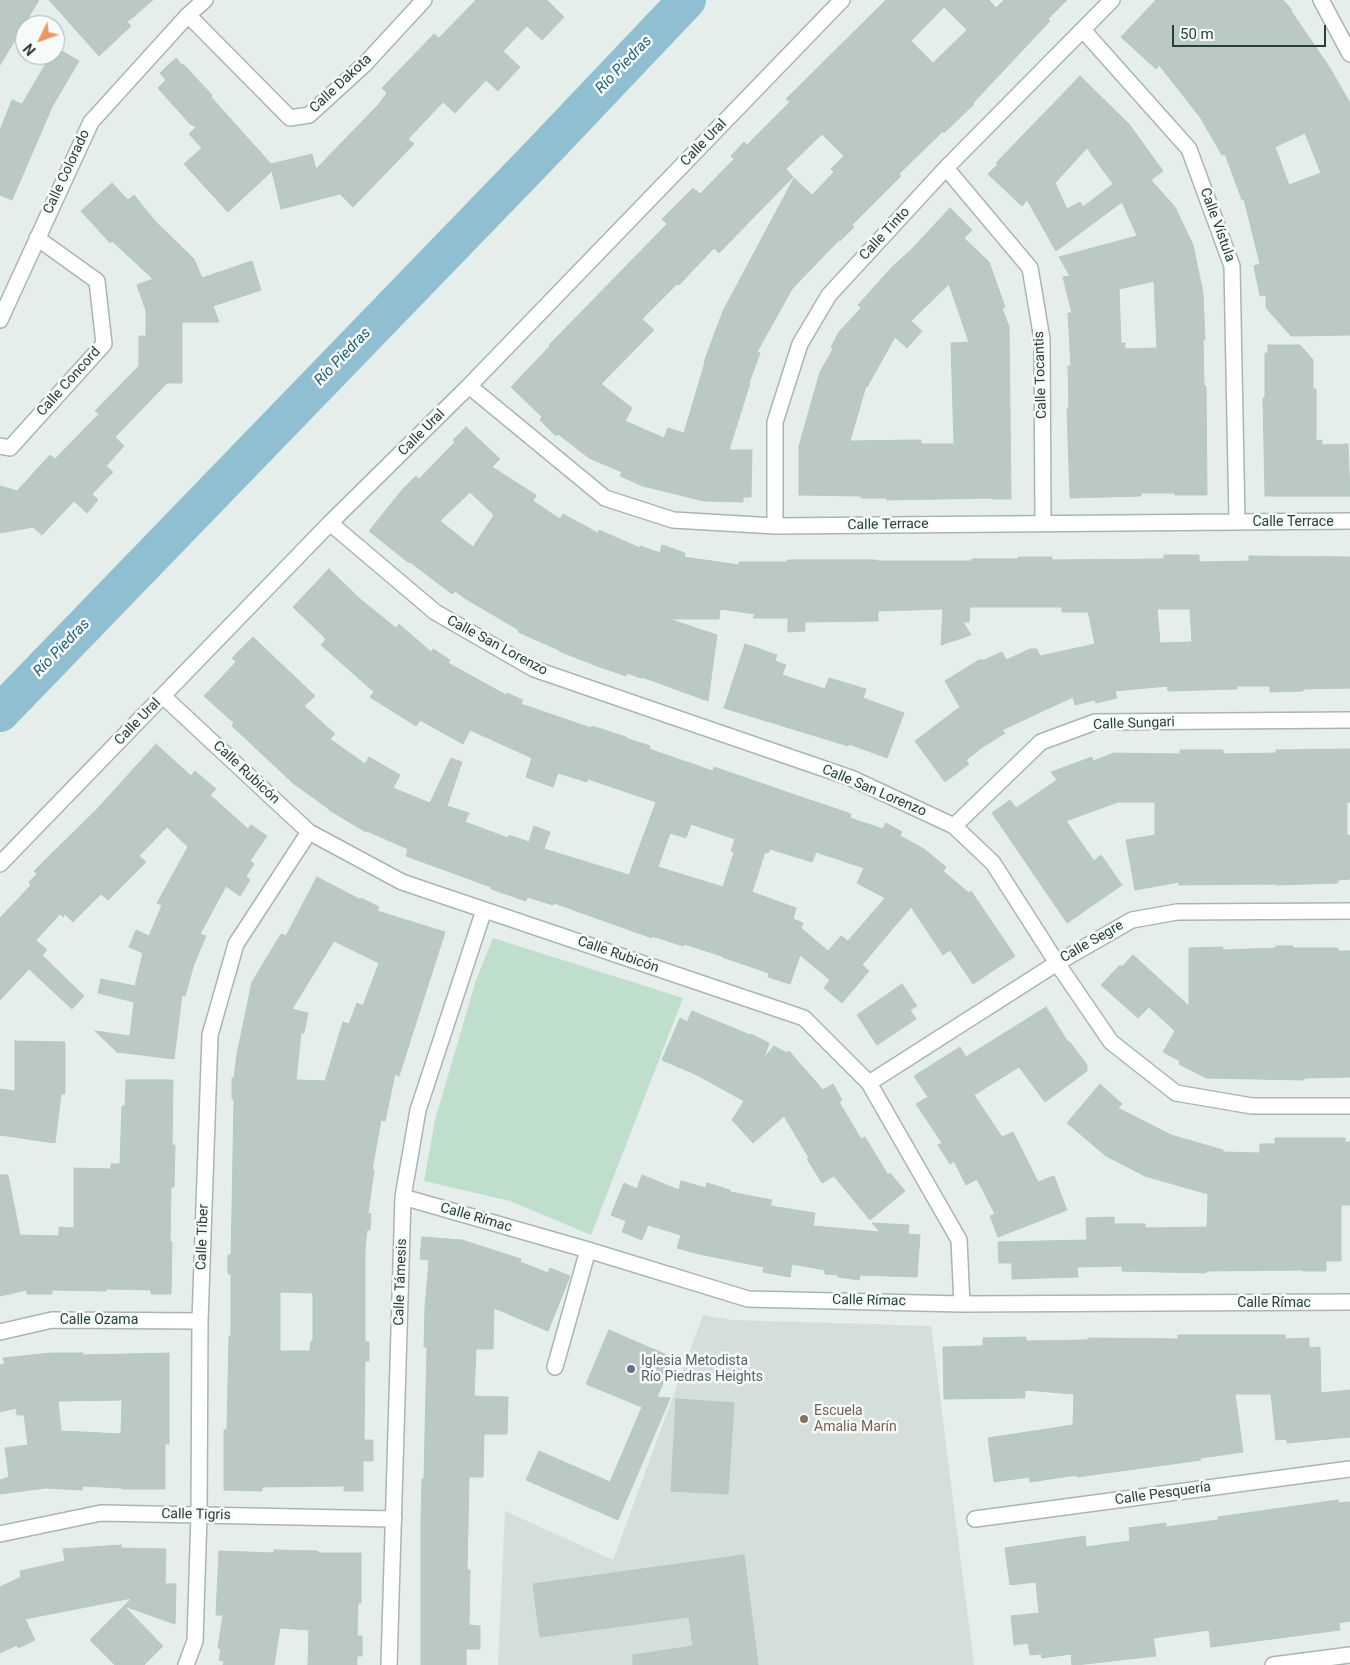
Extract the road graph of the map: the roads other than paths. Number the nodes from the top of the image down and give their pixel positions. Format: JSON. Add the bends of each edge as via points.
{"nodes":[{"id":1,"x":204,"y":0,"type":"edge"},
{"id":2,"x":424,"y":0,"type":"edge"},
{"id":3,"x":842,"y":0,"type":"edge"},
{"id":4,"x":1112,"y":0,"type":"edge"},
{"id":5,"x":1321,"y":0,"type":"edge"},
{"id":6,"x":188,"y":15,"type":"junction"},
{"id":7,"x":1082,"y":30,"type":"junction"},
{"id":8,"x":1350,"y":54,"type":"edge"},
{"id":9,"x":946,"y":168,"type":"junction"},
{"id":10,"x":37,"y":238,"type":"junction"},
{"id":11,"x":0,"y":320,"type":"edge"},
{"id":12,"x":469,"y":386,"type":"junction"},
{"id":13,"x":0,"y":446,"type":"edge"},
{"id":14,"x":1350,"y":521,"type":"edge"},
{"id":15,"x":1237,"y":522,"type":"junction"},
{"id":16,"x":330,"y":523,"type":"junction"},
{"id":17,"x":1043,"y":523,"type":"junction"},
{"id":18,"x":776,"y":526,"type":"junction"},
{"id":19,"x":164,"y":696,"type":"junction"},
{"id":20,"x":1350,"y":720,"type":"edge"},
{"id":21,"x":954,"y":826,"type":"junction"},
{"id":22,"x":309,"y":832,"type":"junction"},
{"id":23,"x":0,"y":864,"type":"edge"},
{"id":24,"x":484,"y":910,"type":"junction"},
{"id":25,"x":1350,"y":911,"type":"edge"},
{"id":26,"x":1057,"y":963,"type":"junction"},
{"id":27,"x":869,"y":1083,"type":"junction"},
{"id":28,"x":1350,"y":1106,"type":"edge"},
{"id":29,"x":403,"y":1197,"type":"junction"},
{"id":30,"x":588,"y":1250,"type":"junction"},
{"id":31,"x":1350,"y":1302,"type":"edge"},
{"id":32,"x":962,"y":1304,"type":"junction"},
{"id":33,"x":200,"y":1321,"type":"junction"},
{"id":34,"x":0,"y":1332,"type":"edge"},
{"id":35,"x":555,"y":1367,"type":"dead end"},
{"id":36,"x":1350,"y":1469,"type":"edge"},
{"id":37,"x":199,"y":1515,"type":"junction"},
{"id":38,"x":394,"y":1518,"type":"junction"},
{"id":39,"x":975,"y":1519,"type":"dead end"},
{"id":40,"x":0,"y":1534,"type":"edge"},
{"id":41,"x":1350,"y":1655,"type":"edge"},
{"id":42,"x":186,"y":1665,"type":"edge"},
{"id":43,"x":389,"y":1665,"type":"edge"},
{"id":44,"x":1273,"y":1665,"type":"edge"}],
"edges":[{"from":1,"to":6,"type":"street","name":"Calle Colorado"},
{"from":2,"to":6,"type":"street","name":"Calle Dakota","via":[[365,64],[309,115],[290,118]]},
{"from":3,"to":12,"type":"street","name":"Calle Ural"},
{"from":4,"to":7,"type":"street","name":"Calle Tinto"},
{"from":5,"to":8,"type":"street"},
{"from":6,"to":10,"type":"street","name":"Calle Colorado","via":[[91,122]]},
{"from":7,"to":9,"type":"street","name":"Calle Tinto"},
{"from":7,"to":15,"type":"street","name":"Calle Vístula","via":[[1189,149],[1232,266]]},
{"from":9,"to":17,"type":"street","name":"Calle Tocantis","via":[[1030,268],[1042,339]]},
{"from":9,"to":18,"type":"street","name":"Calle Tinto","via":[[829,295],[800,344],[775,422]]},
{"from":10,"to":11,"type":"street","name":"Calle Colorado"},
{"from":10,"to":13,"type":"street","name":"Calle Concord","via":[[97,281],[104,344],[10,448]]},
{"from":12,"to":16,"type":"street","name":"Calle Ural"},
{"from":12,"to":18,"type":"street","name":"Calle Terrace","via":[[605,498],[673,520]]},
{"from":14,"to":15,"type":"street","name":"Calle Terrace"},
{"from":15,"to":17,"type":"street","name":"Calle Terrace"},
{"from":16,"to":19,"type":"street","name":"Calle Ural"},
{"from":16,"to":21,"type":"street","name":"Calle San Lorenzo","via":[[435,612],[534,669],[852,778]]},
{"from":17,"to":18,"type":"street","name":"Calle Terrace"},
{"from":19,"to":22,"type":"street","name":"Calle Rubicón"},
{"from":19,"to":23,"type":"street","name":"Calle Ural"},
{"from":20,"to":21,"type":"street","name":"Calle Sungari","via":[[1095,722],[1040,742]]},
{"from":21,"to":26,"type":"street","name":"Calle San Lorenzo","via":[[993,862]]},
{"from":22,"to":24,"type":"street","name":"Calle Rubicón","via":[[402,882]]},
{"from":22,"to":33,"type":"street","name":"Calle Tíber","via":[[236,944],[210,1036]]},
{"from":24,"to":27,"type":"street","name":"Calle Rubicón","via":[[804,1018]]},
{"from":24,"to":29,"type":"street","name":"Calle Támesis","via":[[418,1110]]},
{"from":25,"to":26,"type":"street","name":"Calle Segre","via":[[1168,913],[1132,920]]},
{"from":26,"to":27,"type":"street","name":"Calle Segre"},
{"from":26,"to":28,"type":"street","name":"Calle San Lorenzo","via":[[1111,1042],[1176,1093],[1252,1106]]},
{"from":27,"to":32,"type":"street","name":"Calle Rubicón","via":[[959,1240]]},
{"from":29,"to":30,"type":"street","name":"Calle Rímac"},
{"from":29,"to":38,"type":"street","name":"Calle Támesis"},
{"from":30,"to":32,"type":"street","name":"Calle Rímac","via":[[748,1299]]},
{"from":30,"to":35,"type":"street"},
{"from":31,"to":32,"type":"street","name":"Calle Rímac"},
{"from":33,"to":34,"type":"street","name":"Calle Ozama","via":[[52,1320]]},
{"from":33,"to":37,"type":"street","name":"Calle Tíber"},
{"from":36,"to":39,"type":"street","name":"Calle Pesquería"},
{"from":37,"to":38,"type":"street","name":"Calle Tigris"},
{"from":37,"to":40,"type":"street","name":"Calle Tigris","via":[[101,1513]]},
{"from":37,"to":42,"type":"street","name":"Calle Tíber","via":[[195,1641]]},
{"from":38,"to":43,"type":"street","name":"Calle Támesis"},
{"from":41,"to":44,"type":"street"}]}
